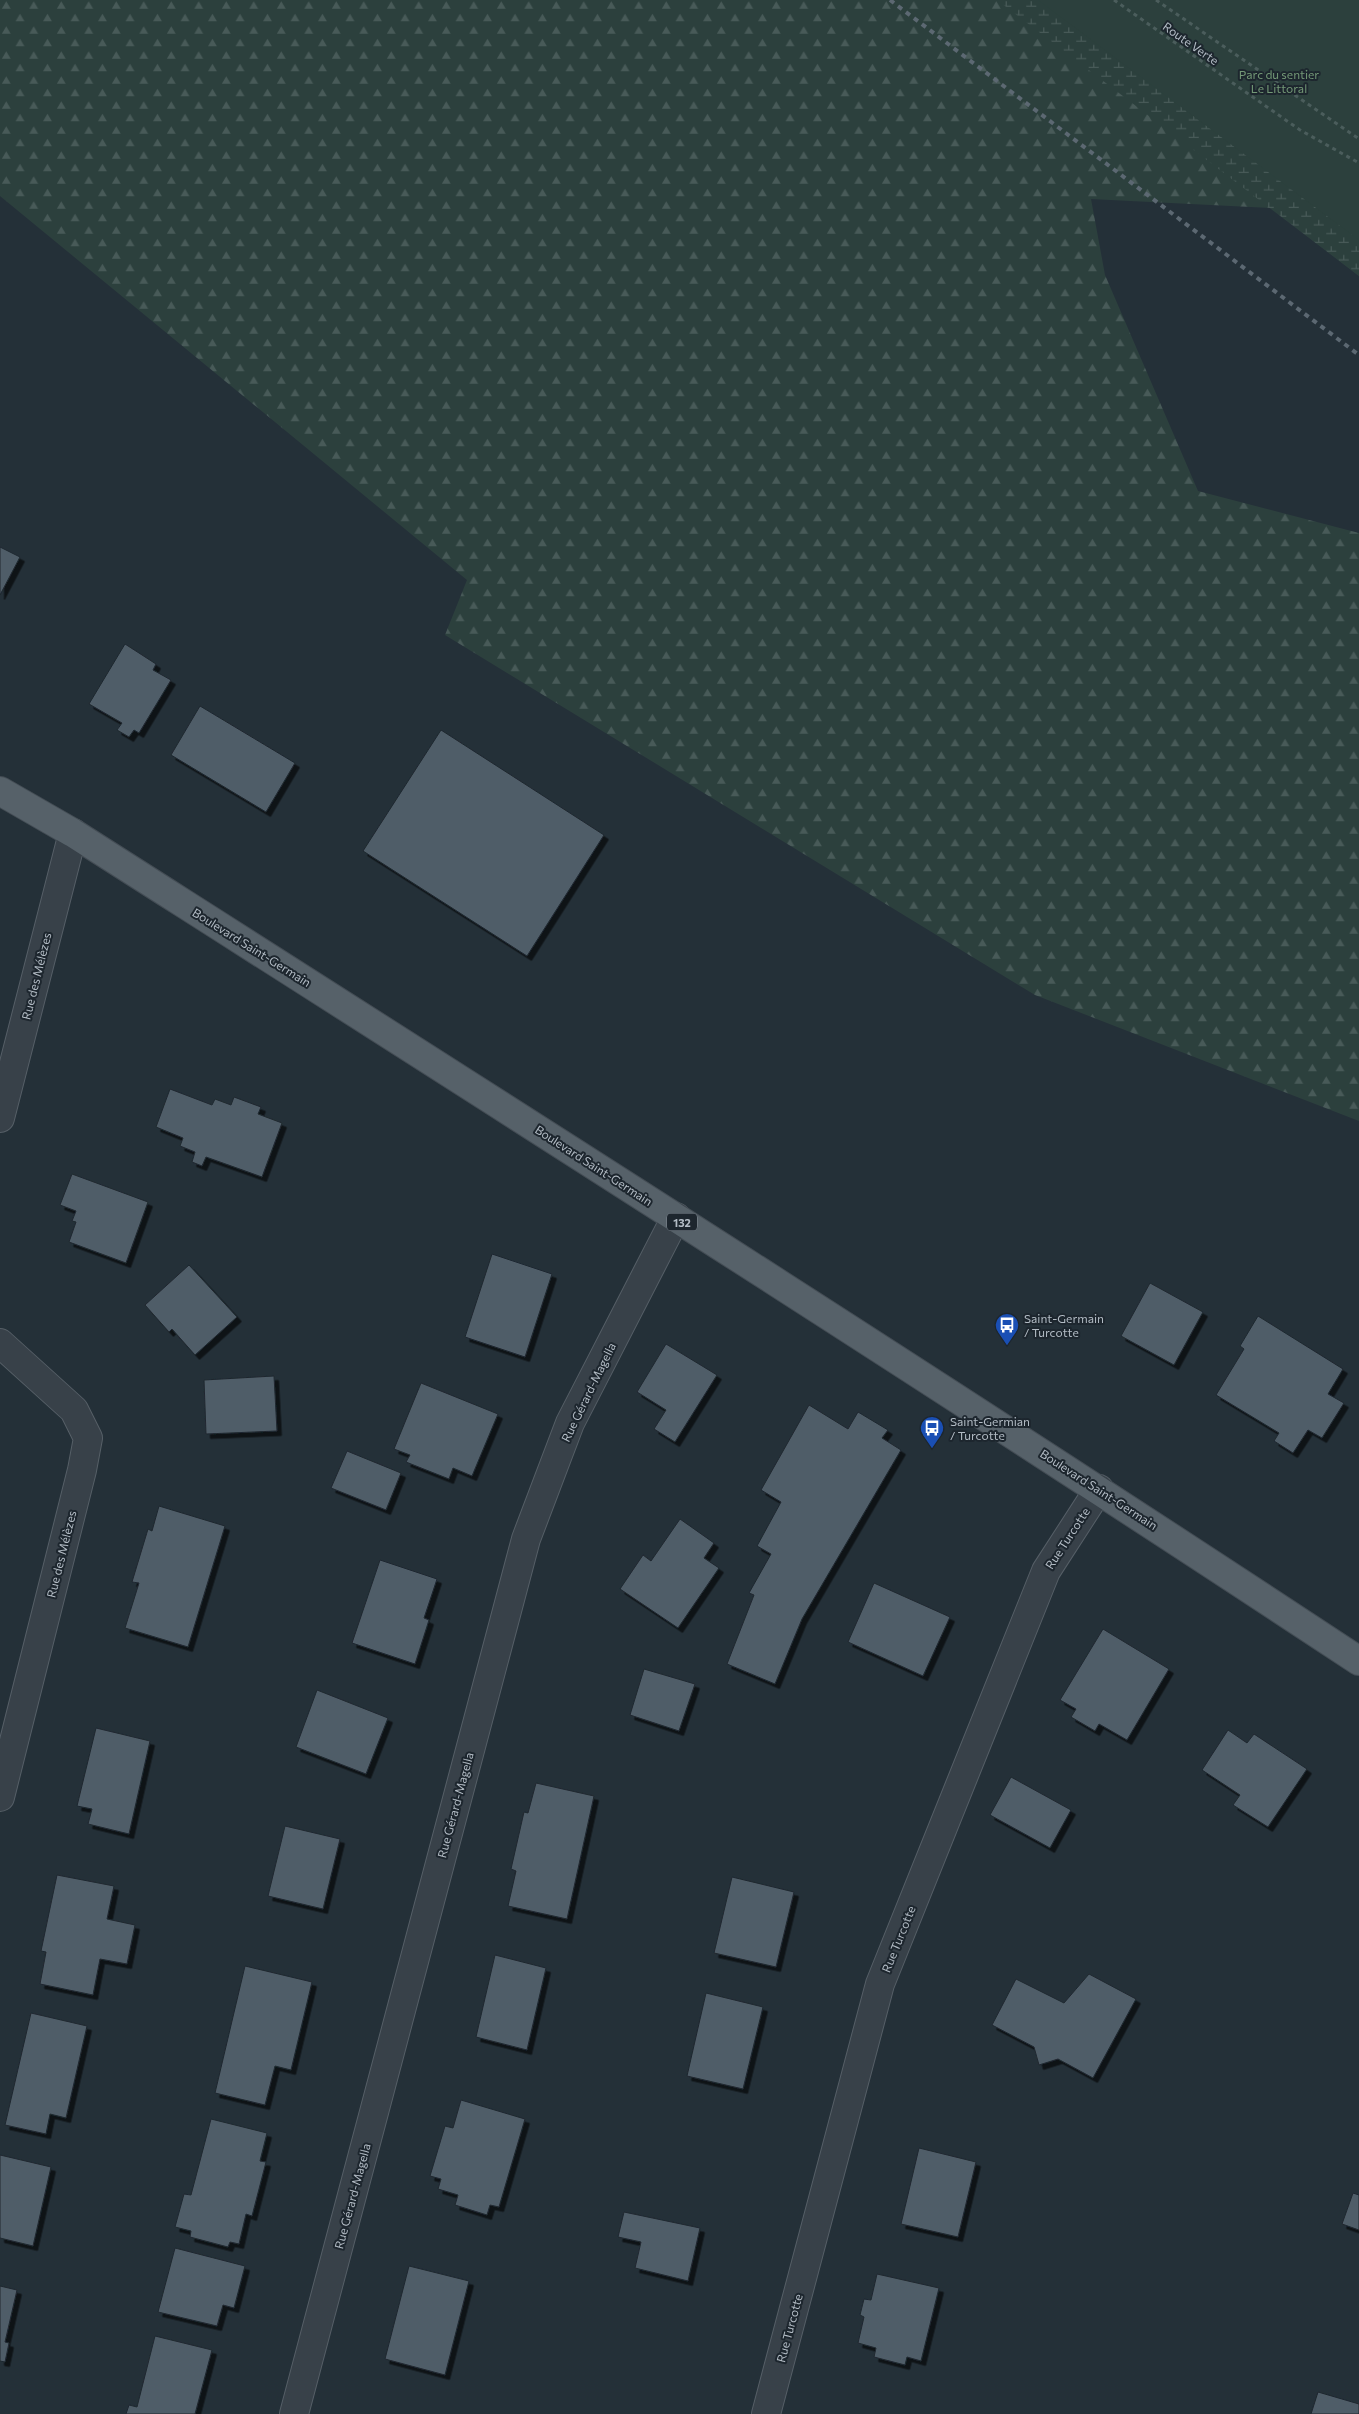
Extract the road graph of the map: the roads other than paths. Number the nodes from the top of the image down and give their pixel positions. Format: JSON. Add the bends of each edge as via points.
{"nodes":[{"id":1,"x":0,"y":791,"type":"edge"},
{"id":2,"x":73,"y":833,"type":"junction"},
{"id":3,"x":0,"y":1118,"type":"edge"},
{"id":4,"x":676,"y":1217,"type":"junction"},
{"id":5,"x":0,"y":1343,"type":"edge"},
{"id":6,"x":1099,"y":1489,"type":"junction"},
{"id":7,"x":1359,"y":1661,"type":"edge"},
{"id":8,"x":0,"y":1798,"type":"edge"},
{"id":9,"x":294,"y":2414,"type":"edge"},
{"id":10,"x":766,"y":2414,"type":"edge"}],
"edges":[{"from":1,"to":2,"type":"main road","name":"Boulevard Saint-Germain","number":"132"},
{"from":2,"to":3,"type":"street","name":"Rue des Mélèzes"},
{"from":2,"to":4,"type":"main road","name":"Boulevard Saint-Germain","number":"132"},
{"from":4,"to":6,"type":"main road","name":"Boulevard Saint-Germain","number":"132"},
{"from":4,"to":9,"type":"street","name":"Rue Gérard-Magella","via":[[570,1424],[526,1539]]},
{"from":5,"to":8,"type":"street","name":"Rue des Mélèzes","via":[[74,1410],[88,1438]]},
{"from":6,"to":7,"type":"main road","name":"Boulevard Saint-Germain","number":"132"},
{"from":6,"to":10,"type":"street","name":"Rue Turcotte","via":[[1046,1571],[880,1984]]}]}
